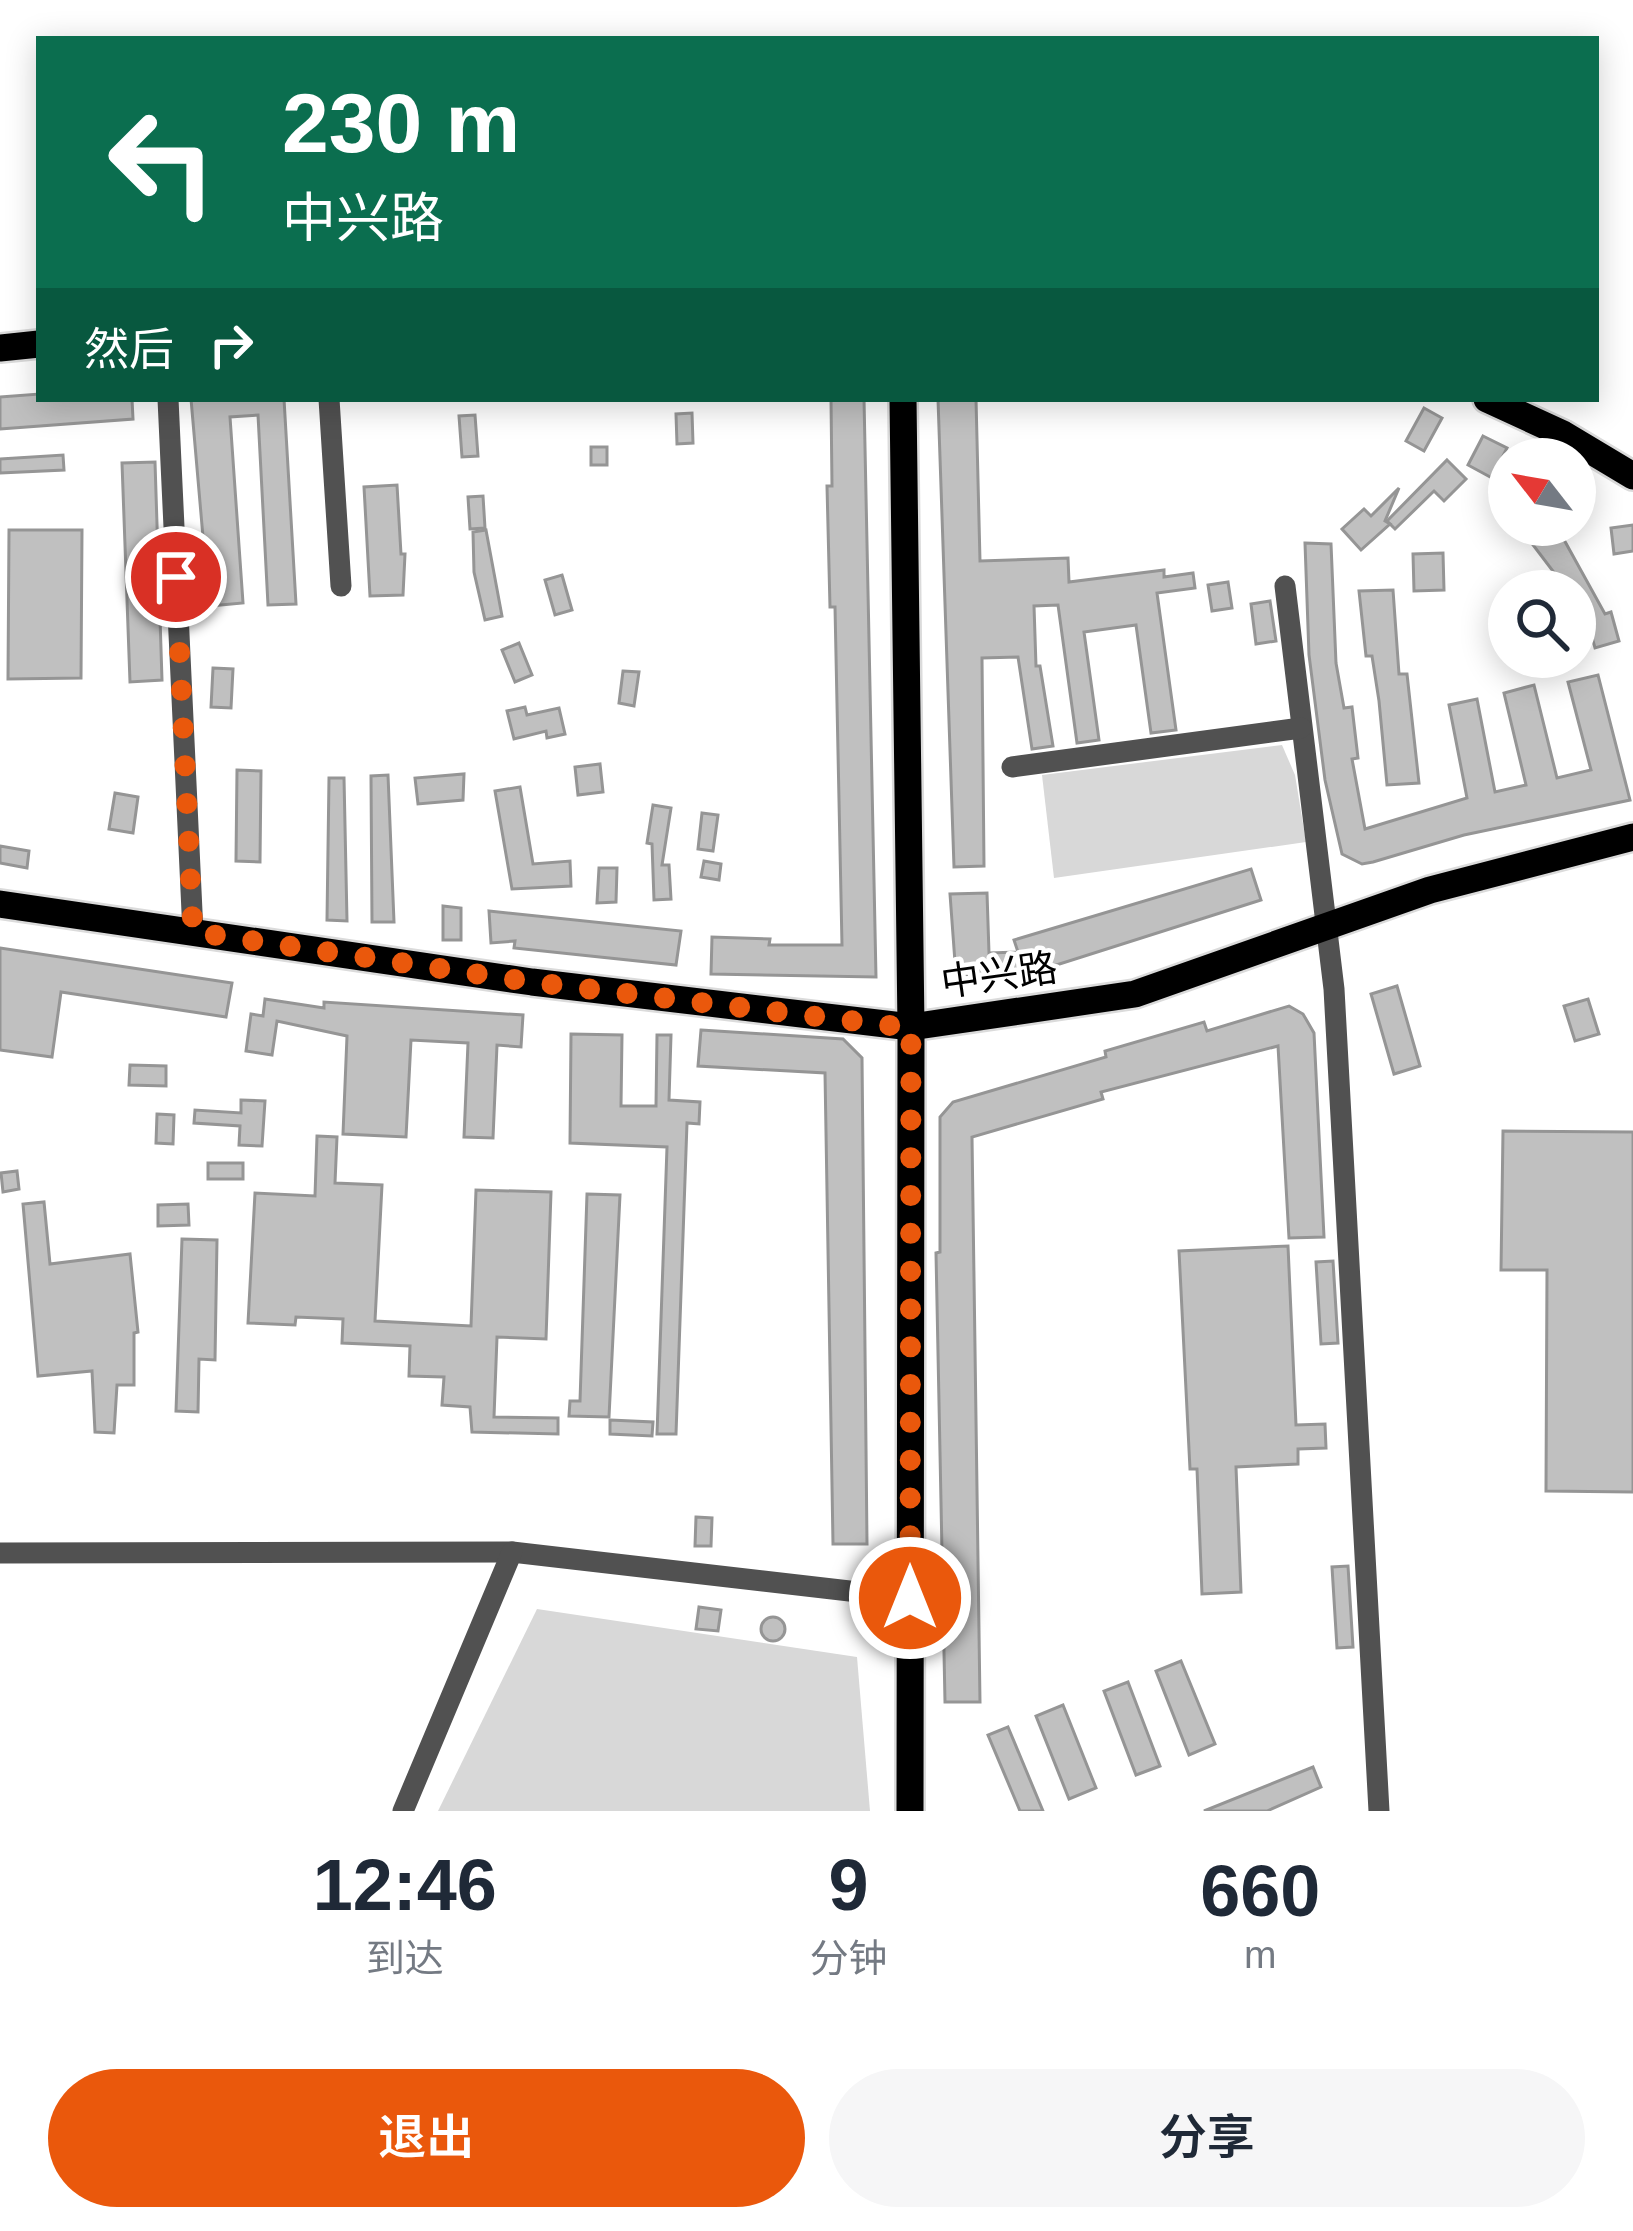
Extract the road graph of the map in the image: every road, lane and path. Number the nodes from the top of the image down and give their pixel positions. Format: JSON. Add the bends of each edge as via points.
{"nodes":[{"id":1,"x":36,"y":344,"type":"edge"},
{"id":2,"x":0,"y":347,"type":"edge"},
{"id":3,"x":168,"y":402,"type":"edge"},
{"id":4,"x":329,"y":402,"type":"edge"},
{"id":5,"x":903,"y":402,"type":"edge"},
{"id":6,"x":1494,"y":402,"type":"edge"},
{"id":7,"x":1633,"y":476,"type":"edge"},
{"id":8,"x":341,"y":586,"type":"dead end"},
{"id":9,"x":1285,"y":586,"type":"dead end"},
{"id":10,"x":1301,"y":728,"type":"junction"},
{"id":11,"x":1012,"y":767,"type":"dead end"},
{"id":12,"x":1633,"y":836,"type":"edge"},
{"id":13,"x":0,"y":904,"type":"edge"},
{"id":14,"x":1324,"y":927,"type":"junction"},
{"id":15,"x":193,"y":932,"type":"junction"},
{"id":16,"x":911,"y":1028,"type":"junction"},
{"id":17,"x":512,"y":1552,"type":"junction"},
{"id":18,"x":0,"y":1553,"type":"edge"},
{"id":19,"x":910,"y":1598,"type":"junction"},
{"id":20,"x":403,"y":1811,"type":"edge"},
{"id":21,"x":910,"y":1811,"type":"edge"},
{"id":22,"x":1379,"y":1811,"type":"edge"}],
"edges":[{"from":1,"to":2,"type":"main road"},
{"from":3,"to":15,"type":"street"},
{"from":4,"to":8,"type":"street"},
{"from":5,"to":16,"type":"main road"},
{"from":6,"to":7,"type":"main road"},
{"from":9,"to":10,"type":"street"},
{"from":10,"to":11,"type":"street"},
{"from":10,"to":14,"type":"street"},
{"from":12,"to":14,"type":"main road","name":"中兴路"},
{"from":13,"to":15,"type":"main road","name":"中兴路"},
{"from":14,"to":16,"type":"main road","name":"中兴路","via":[[1135,994]]},
{"from":14,"to":22,"type":"street","via":[[1334,989]]},
{"from":15,"to":16,"type":"main road","name":"中兴路"},
{"from":16,"to":19,"type":"main road"},
{"from":17,"to":18,"type":"street"},
{"from":17,"to":19,"type":"street"},
{"from":17,"to":20,"type":"street"},
{"from":19,"to":21,"type":"main road"}]}
